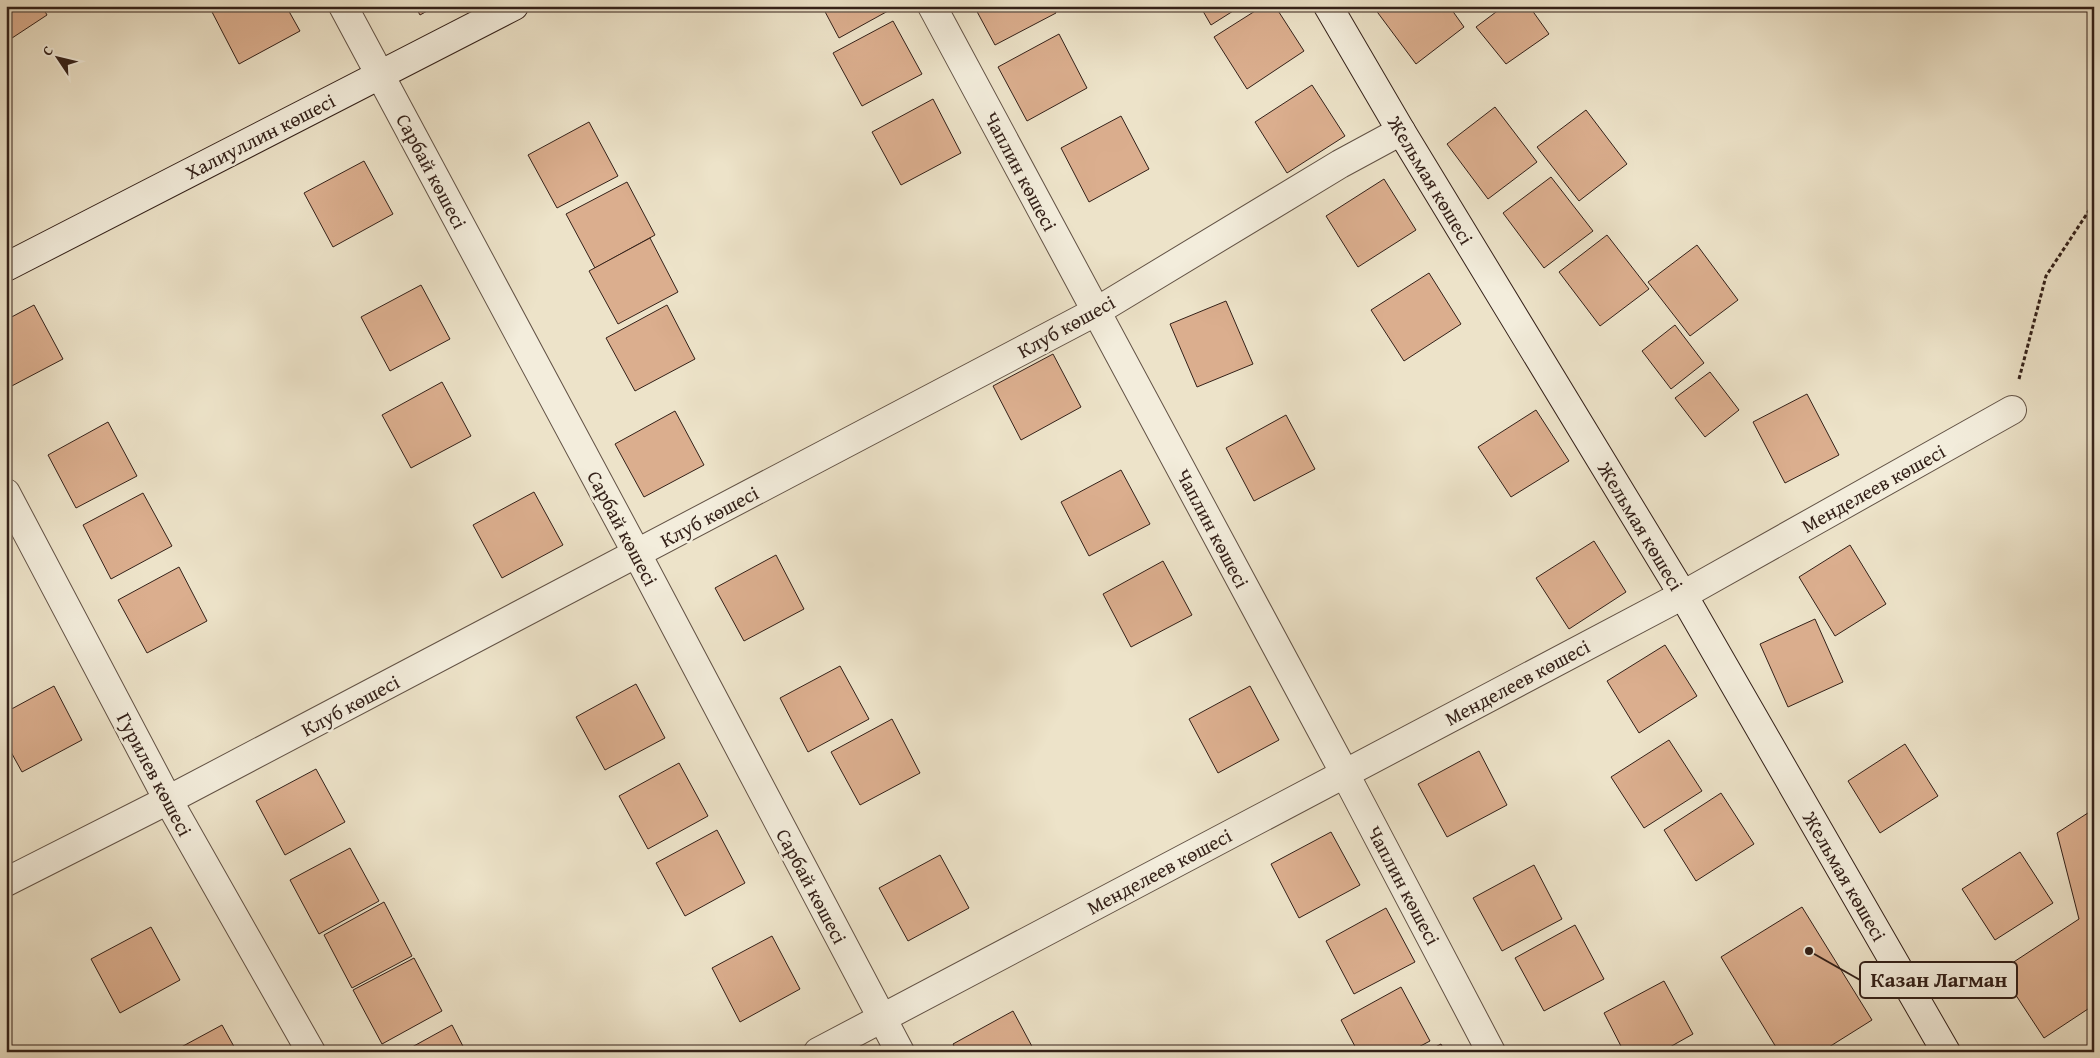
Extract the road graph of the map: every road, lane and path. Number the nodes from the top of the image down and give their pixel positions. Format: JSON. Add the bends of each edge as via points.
{"nodes":[{"id":1,"x":343,"y":6,"type":"edge"},
{"id":2,"x":514,"y":6,"type":"edge"},
{"id":3,"x":932,"y":6,"type":"edge"},
{"id":4,"x":1328,"y":6,"type":"edge"},
{"id":5,"x":380,"y":74,"type":"junction"},
{"id":6,"x":1400,"y":132,"type":"junction"},
{"id":7,"x":2094,"y":203,"type":"edge"},
{"id":8,"x":6,"y":267,"type":"edge"},
{"id":9,"x":1097,"y":311,"type":"junction"},
{"id":10,"x":2012,"y":410,"type":"joint"},
{"id":11,"x":6,"y":493,"type":"edge"},
{"id":12,"x":637,"y":554,"type":"junction"},
{"id":13,"x":1683,"y":594,"type":"junction"},
{"id":14,"x":1345,"y":774,"type":"junction"},
{"id":15,"x":168,"y":800,"type":"junction"},
{"id":16,"x":6,"y":882,"type":"edge"},
{"id":17,"x":881,"y":1018,"type":"junction"},
{"id":18,"x":311,"y":1052,"type":"edge"},
{"id":19,"x":818,"y":1052,"type":"edge"},
{"id":20,"x":900,"y":1052,"type":"edge"},
{"id":21,"x":1491,"y":1052,"type":"edge"},
{"id":22,"x":1946,"y":1052,"type":"edge"}],
"edges":[{"from":1,"to":5,"type":"street","name":"Сарбай көшесі"},
{"from":2,"to":5,"type":"street","name":"Халиуллин көшесі"},
{"from":3,"to":9,"type":"street","name":"Чаплин көшесі"},
{"from":4,"to":6,"type":"street","name":"Жельмая көшесі"},
{"from":5,"to":8,"type":"street","name":"Халиуллин көшесі"},
{"from":5,"to":12,"type":"street","name":"Сарбай көшесі"},
{"from":6,"to":9,"type":"street","name":"Клуб көшесі","via":[[1340,164]]},
{"from":6,"to":13,"type":"street","name":"Жельмая көшесі"},
{"from":7,"to":10,"type":"path","via":[[2046,276]]},
{"from":9,"to":12,"type":"street","name":"Клуб көшесі"},
{"from":9,"to":14,"type":"street","name":"Чаплин көшесі"},
{"from":10,"to":13,"type":"street","name":"Менделеев көшесі"},
{"from":11,"to":15,"type":"street","name":"Гурилев көшесі"},
{"from":12,"to":15,"type":"street","name":"Клуб көшесі"},
{"from":12,"to":17,"type":"street","name":"Сарбай көшесі"},
{"from":13,"to":14,"type":"street","name":"Менделеев көшесі"},
{"from":13,"to":22,"type":"street","name":"Жельмая көшесі"},
{"from":14,"to":17,"type":"street","name":"Менделеев көшесі"},
{"from":14,"to":21,"type":"street","name":"Чаплин көшесі"},
{"from":15,"to":16,"type":"street","name":"Клуб көшесі"},
{"from":15,"to":18,"type":"street","name":"Гурилев көшесі"},
{"from":17,"to":19,"type":"street","name":"Менделеев көшесі"},
{"from":17,"to":20,"type":"street","name":"Сарбай көшесі"}]}
